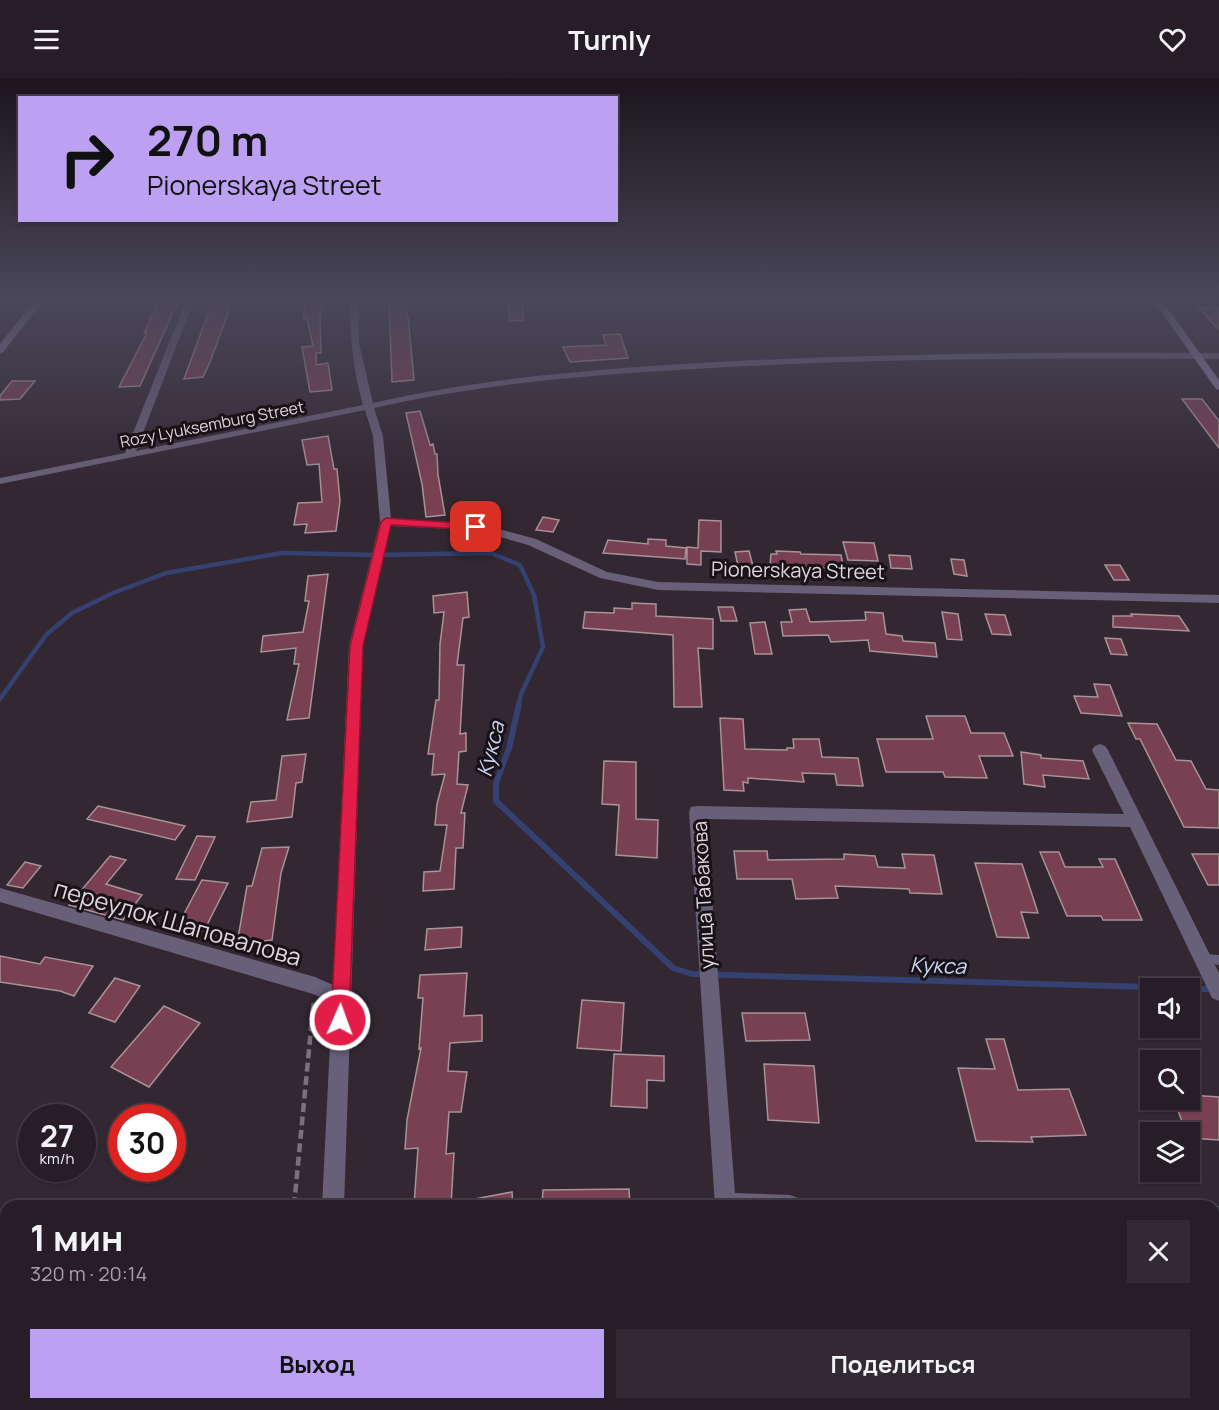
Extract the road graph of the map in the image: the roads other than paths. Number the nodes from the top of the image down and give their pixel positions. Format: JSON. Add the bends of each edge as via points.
{"nodes":[{"id":1,"x":166,"y":362,"type":"edge"},
{"id":2,"x":359,"y":362,"type":"edge"},
{"id":3,"x":748,"y":362,"type":"edge"},
{"id":4,"x":1201,"y":362,"type":"edge"},
{"id":5,"x":1219,"y":387,"type":"edge"},
{"id":6,"x":367,"y":407,"type":"junction"},
{"id":7,"x":129,"y":456,"type":"junction"},
{"id":8,"x":0,"y":481,"type":"edge"},
{"id":9,"x":386,"y":522,"type":"junction"},
{"id":10,"x":1219,"y":599,"type":"edge"},
{"id":11,"x":1100,"y":750,"type":"dead end"},
{"id":12,"x":1134,"y":821,"type":"junction"},
{"id":13,"x":0,"y":895,"type":"edge"},
{"id":14,"x":1211,"y":960,"type":"edge"},
{"id":15,"x":1217,"y":986,"type":"edge"},
{"id":16,"x":341,"y":997,"type":"junction"},
{"id":17,"x":333,"y":1200,"type":"edge"},
{"id":18,"x":725,"y":1200,"type":"edge"}],
"edges":[{"from":1,"to":7,"type":"street"},
{"from":2,"to":6,"type":"street"},
{"from":3,"to":6,"type":"street","name":"Rozy Lyuksemburg Street","via":[[484,384]]},
{"from":4,"to":5,"type":"street"},
{"from":6,"to":7,"type":"street","name":"Rozy Lyuksemburg Street"},
{"from":6,"to":9,"type":"street","via":[[378,436]]},
{"from":7,"to":8,"type":"street","name":"Rozy Lyuksemburg Street"},
{"from":9,"to":10,"type":"street","name":"Pionerskaya Street","via":[[476,527],[532,542],[604,575],[658,586]]},
{"from":9,"to":16,"type":"street","via":[[357,646]]},
{"from":11,"to":12,"type":"street"},
{"from":12,"to":14,"type":"street"},
{"from":12,"to":18,"type":"street","name":"улица Табакова","via":[[697,812]]},
{"from":13,"to":16,"type":"street","name":"переулок Шаповалова","via":[[315,986]]},
{"from":14,"to":15,"type":"street"},
{"from":16,"to":17,"type":"street"}]}
